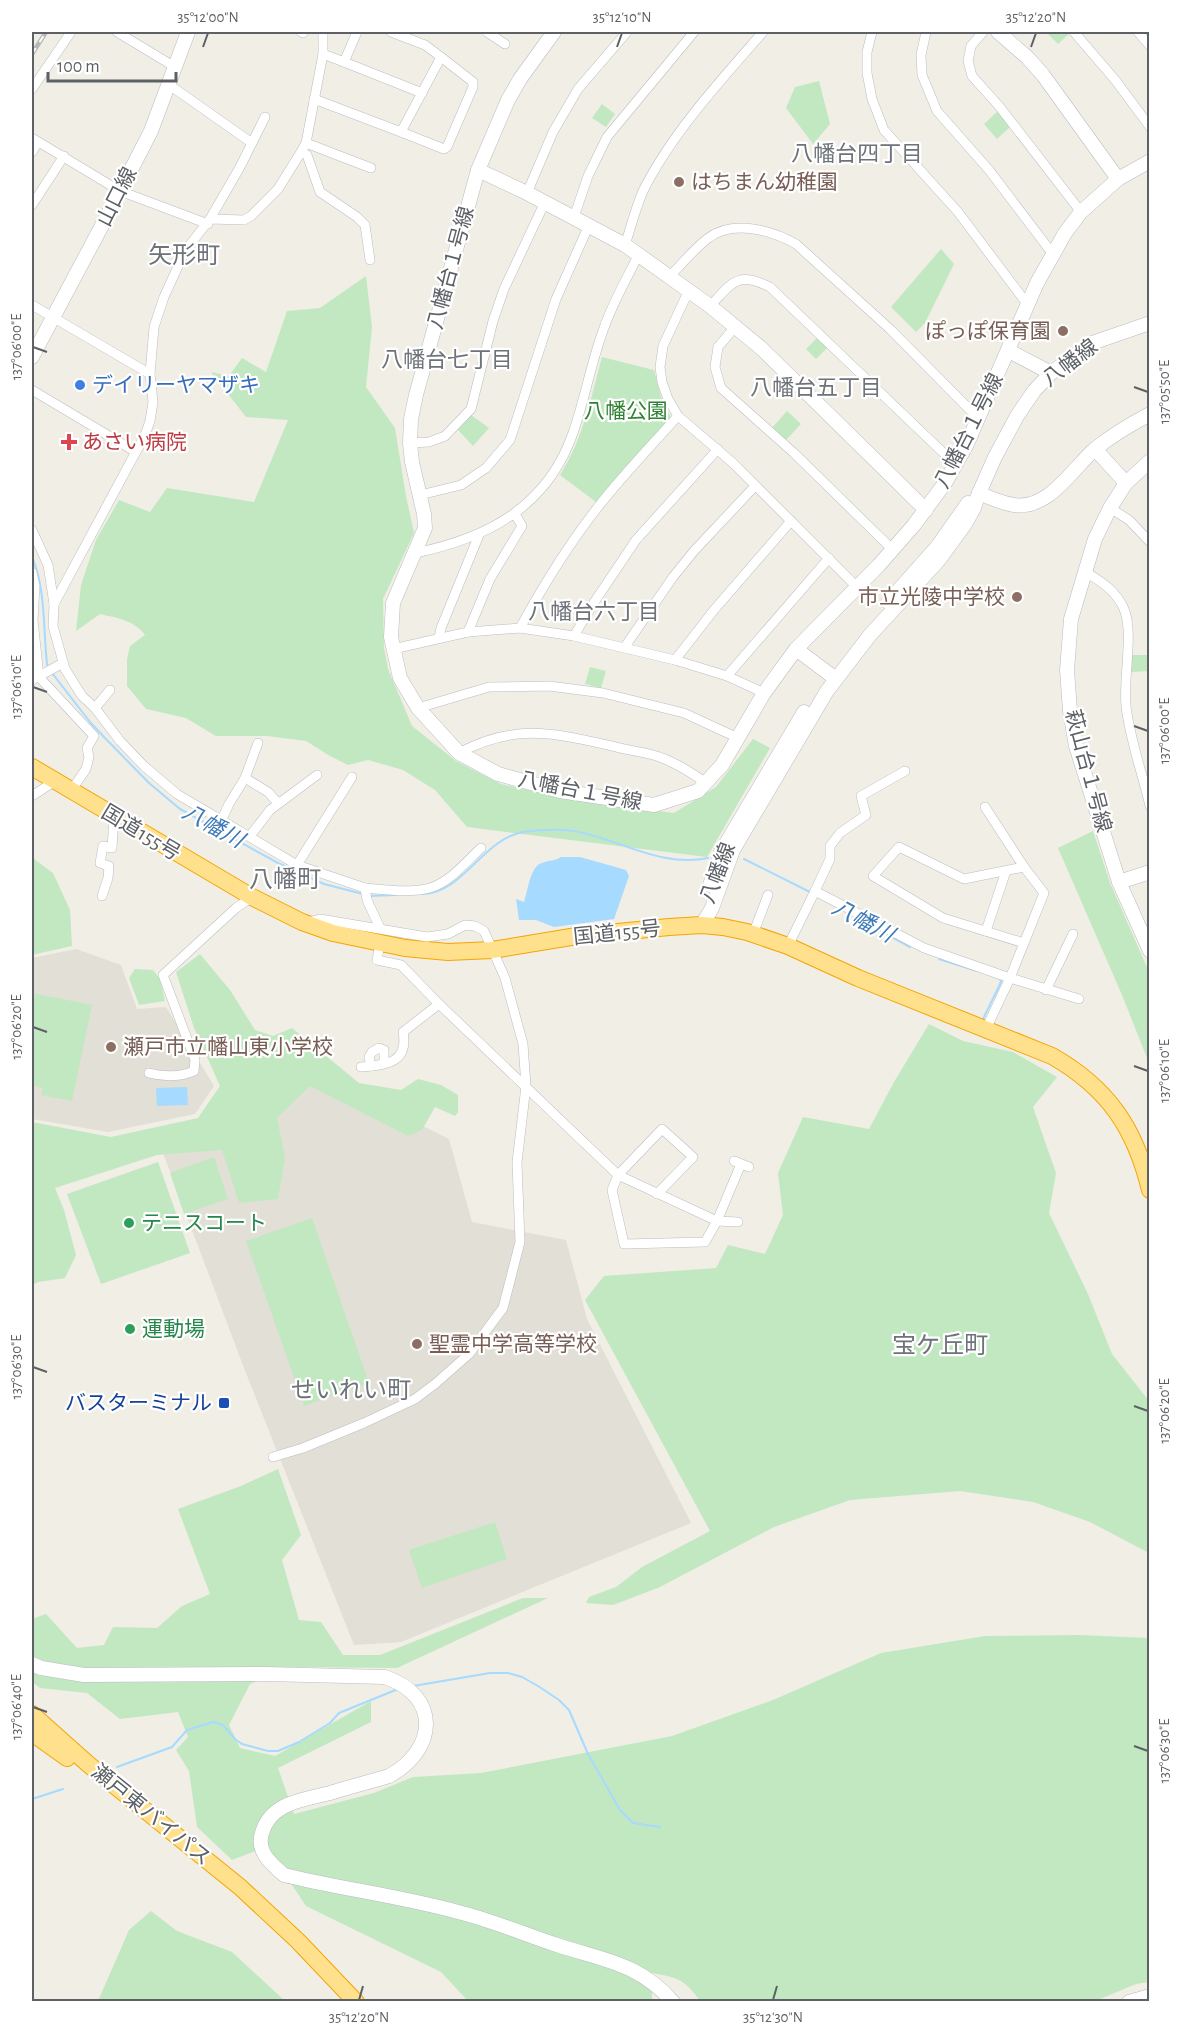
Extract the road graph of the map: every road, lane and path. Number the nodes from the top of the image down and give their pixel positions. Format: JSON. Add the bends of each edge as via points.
{"nodes":[{"id":1,"x":71,"y":32,"type":"edge"},
{"id":2,"x":117,"y":32,"type":"edge"},
{"id":3,"x":188,"y":32,"type":"edge"},
{"id":4,"x":323,"y":32,"type":"edge"},
{"id":5,"x":357,"y":32,"type":"edge"},
{"id":6,"x":391,"y":32,"type":"edge"},
{"id":7,"x":487,"y":32,"type":"edge"},
{"id":8,"x":554,"y":32,"type":"edge"},
{"id":9,"x":627,"y":32,"type":"edge"},
{"id":10,"x":694,"y":32,"type":"edge"},
{"id":11,"x":763,"y":32,"type":"edge"},
{"id":12,"x":872,"y":32,"type":"edge"},
{"id":13,"x":926,"y":32,"type":"edge"},
{"id":14,"x":983,"y":32,"type":"edge"},
{"id":15,"x":998,"y":32,"type":"edge"},
{"id":16,"x":1074,"y":32,"type":"edge"},
{"id":17,"x":1138,"y":32,"type":"edge"},
{"id":18,"x":505,"y":44,"type":"dead end"},
{"id":19,"x":1149,"y":46,"type":"edge"},
{"id":20,"x":323,"y":54,"type":"junction"},
{"id":21,"x":441,"y":57,"type":"junction"},
{"id":22,"x":344,"y":62,"type":"junction"},
{"id":23,"x":175,"y":67,"type":"junction"},
{"id":24,"x":168,"y":84,"type":"junction"},
{"id":25,"x":32,"y":89,"type":"edge"},
{"id":26,"x":422,"y":93,"type":"junction"},
{"id":27,"x":314,"y":99,"type":"junction"},
{"id":28,"x":265,"y":117,"type":"dead end"},
{"id":29,"x":1149,"y":127,"type":"edge"},
{"id":30,"x":401,"y":132,"type":"junction"},
{"id":31,"x":35,"y":140,"type":"edge"},
{"id":32,"x":252,"y":143,"type":"junction"},
{"id":33,"x":303,"y":147,"type":"junction"},
{"id":34,"x":32,"y":152,"type":"edge"},
{"id":35,"x":64,"y":156,"type":"junction"},
{"id":36,"x":1149,"y":161,"type":"edge"},
{"id":37,"x":359,"y":164,"type":"junction"},
{"id":38,"x":371,"y":168,"type":"dead end"},
{"id":39,"x":478,"y":170,"type":"junction"},
{"id":40,"x":354,"y":175,"type":"dead end"},
{"id":41,"x":1118,"y":179,"type":"junction"},
{"id":42,"x":120,"y":191,"type":"junction"},
{"id":43,"x":527,"y":193,"type":"junction"},
{"id":44,"x":36,"y":202,"type":"edge"},
{"id":45,"x":544,"y":202,"type":"junction"},
{"id":46,"x":1081,"y":212,"type":"junction"},
{"id":47,"x":574,"y":217,"type":"junction"},
{"id":48,"x":209,"y":222,"type":"junction"},
{"id":49,"x":589,"y":225,"type":"junction"},
{"id":50,"x":625,"y":245,"type":"junction"},
{"id":51,"x":1052,"y":253,"type":"junction"},
{"id":52,"x":639,"y":254,"type":"junction"},
{"id":53,"x":370,"y":260,"type":"dead end"},
{"id":54,"x":670,"y":276,"type":"junction"},
{"id":55,"x":688,"y":292,"type":"junction"},
{"id":56,"x":32,"y":305,"type":"edge"},
{"id":57,"x":1028,"y":305,"type":"junction"},
{"id":58,"x":710,"y":306,"type":"junction"},
{"id":59,"x":54,"y":318,"type":"junction"},
{"id":60,"x":1149,"y":323,"type":"edge"},
{"id":61,"x":735,"y":327,"type":"junction"},
{"id":62,"x":1008,"y":351,"type":"junction"},
{"id":63,"x":32,"y":357,"type":"edge"},
{"id":64,"x":1051,"y":373,"type":"junction"},
{"id":65,"x":150,"y":374,"type":"junction"},
{"id":66,"x":32,"y":390,"type":"edge"},
{"id":67,"x":1149,"y":414,"type":"edge"},
{"id":68,"x":678,"y":416,"type":"junction"},
{"id":69,"x":979,"y":418,"type":"junction"},
{"id":70,"x":410,"y":443,"type":"junction"},
{"id":71,"x":1095,"y":449,"type":"junction"},
{"id":72,"x":718,"y":450,"type":"junction"},
{"id":73,"x":136,"y":452,"type":"junction"},
{"id":74,"x":1149,"y":461,"type":"edge"},
{"id":75,"x":956,"y":465,"type":"junction"},
{"id":76,"x":1126,"y":483,"type":"junction"},
{"id":77,"x":755,"y":486,"type":"junction"},
{"id":78,"x":979,"y":493,"type":"junction"},
{"id":79,"x":420,"y":495,"type":"junction"},
{"id":80,"x":1110,"y":508,"type":"junction"},
{"id":81,"x":926,"y":510,"type":"junction"},
{"id":82,"x":515,"y":514,"type":"junction"},
{"id":83,"x":791,"y":521,"type":"junction"},
{"id":84,"x":32,"y":531,"type":"edge"},
{"id":85,"x":479,"y":535,"type":"junction"},
{"id":86,"x":1149,"y":542,"type":"edge"},
{"id":87,"x":892,"y":549,"type":"junction"},
{"id":88,"x":415,"y":553,"type":"junction"},
{"id":89,"x":829,"y":558,"type":"junction"},
{"id":90,"x":1084,"y":571,"type":"junction"},
{"id":91,"x":32,"y":572,"type":"edge"},
{"id":92,"x":856,"y":586,"type":"junction"},
{"id":93,"x":54,"y":604,"type":"junction"},
{"id":94,"x":32,"y":619,"type":"edge"},
{"id":95,"x":520,"y":628,"type":"junction"},
{"id":96,"x":468,"y":632,"type":"junction"},
{"id":97,"x":574,"y":636,"type":"junction"},
{"id":98,"x":439,"y":638,"type":"junction"},
{"id":99,"x":624,"y":648,"type":"junction"},
{"id":100,"x":393,"y":649,"type":"junction"},
{"id":101,"x":796,"y":649,"type":"junction"},
{"id":102,"x":675,"y":660,"type":"junction"},
{"id":103,"x":60,"y":665,"type":"junction"},
{"id":104,"x":727,"y":676,"type":"junction"},
{"id":105,"x":832,"y":676,"type":"junction"},
{"id":106,"x":39,"y":677,"type":"edge"},
{"id":107,"x":110,"y":690,"type":"dead end"},
{"id":108,"x":764,"y":693,"type":"junction"},
{"id":109,"x":95,"y":708,"type":"junction"},
{"id":110,"x":418,"y":708,"type":"junction"},
{"id":111,"x":102,"y":721,"type":"junction"},
{"id":112,"x":91,"y":731,"type":"junction"},
{"id":113,"x":738,"y":738,"type":"junction"},
{"id":114,"x":258,"y":743,"type":"dead end"},
{"id":115,"x":459,"y":753,"type":"junction"},
{"id":116,"x":32,"y":767,"type":"edge"},
{"id":117,"x":905,"y":771,"type":"dead end"},
{"id":118,"x":317,"y":775,"type":"dead end"},
{"id":119,"x":352,"y":777,"type":"dead end"},
{"id":120,"x":245,"y":778,"type":"junction"},
{"id":121,"x":55,"y":781,"type":"junction"},
{"id":122,"x":706,"y":783,"type":"junction"},
{"id":123,"x":71,"y":791,"type":"junction"},
{"id":124,"x":32,"y":796,"type":"edge"},
{"id":125,"x":278,"y":803,"type":"junction"},
{"id":126,"x":1149,"y":806,"type":"edge"},
{"id":127,"x":985,"y":807,"type":"dead end"},
{"id":128,"x":114,"y":817,"type":"junction"},
{"id":129,"x":222,"y":819,"type":"junction"},
{"id":130,"x":250,"y":836,"type":"junction"},
{"id":131,"x":481,"y":848,"type":"dead end"},
{"id":132,"x":297,"y":865,"type":"junction"},
{"id":133,"x":1024,"y":867,"type":"junction"},
{"id":134,"x":1006,"y":871,"type":"junction"},
{"id":135,"x":1149,"y":872,"type":"edge"},
{"id":136,"x":1119,"y":882,"type":"junction"},
{"id":137,"x":815,"y":891,"type":"junction"},
{"id":138,"x":366,"y":893,"type":"junction"},
{"id":139,"x":768,"y":895,"type":"dead end"},
{"id":140,"x":102,"y":896,"type":"dead end"},
{"id":141,"x":252,"y":897,"type":"junction"},
{"id":142,"x":702,"y":925,"type":"junction"},
{"id":143,"x":986,"y":931,"type":"junction"},
{"id":144,"x":753,"y":934,"type":"junction"},
{"id":145,"x":1073,"y":934,"type":"dead end"},
{"id":146,"x":380,"y":936,"type":"junction"},
{"id":147,"x":1024,"y":943,"type":"junction"},
{"id":148,"x":788,"y":946,"type":"junction"},
{"id":149,"x":492,"y":950,"type":"junction"},
{"id":150,"x":1149,"y":951,"type":"edge"},
{"id":151,"x":1010,"y":978,"type":"junction"},
{"id":152,"x":1046,"y":990,"type":"junction"},
{"id":153,"x":1079,"y":999,"type":"dead end"},
{"id":154,"x":439,"y":1004,"type":"junction"},
{"id":155,"x":986,"y":1029,"type":"junction"},
{"id":156,"x":384,"y":1063,"type":"junction"},
{"id":157,"x":149,"y":1073,"type":"dead end"},
{"id":158,"x":526,"y":1086,"type":"junction"},
{"id":159,"x":741,"y":1164,"type":"dead end"},
{"id":160,"x":618,"y":1175,"type":"junction"},
{"id":161,"x":1149,"y":1190,"type":"edge"},
{"id":162,"x":657,"y":1194,"type":"junction"},
{"id":163,"x":717,"y":1221,"type":"junction"},
{"id":164,"x":738,"y":1222,"type":"dead end"},
{"id":165,"x":273,"y":1457,"type":"dead end"},
{"id":166,"x":32,"y":1664,"type":"edge"},
{"id":167,"x":32,"y":1714,"type":"edge"},
{"id":168,"x":32,"y":1733,"type":"edge"},
{"id":169,"x":271,"y":1917,"type":"junction"},
{"id":170,"x":1149,"y":1996,"type":"edge"},
{"id":171,"x":356,"y":2001,"type":"edge"},
{"id":172,"x":674,"y":2001,"type":"edge"},
{"id":173,"x":1129,"y":2001,"type":"edge"}],
"edges":[{"from":1,"to":25,"type":"street"},
{"from":2,"to":23,"type":"street"},
{"from":3,"to":23,"type":"street","name":"山口線"},
{"from":4,"to":20,"type":"street"},
{"from":5,"to":22,"type":"street"},
{"from":6,"to":21,"type":"street","via":[[425,45]]},
{"from":7,"to":18,"type":"street"},
{"from":8,"to":39,"type":"street","name":"八幡台１号線","via":[[507,100]]},
{"from":9,"to":43,"type":"street","via":[[578,88],[553,132]]},
{"from":10,"to":47,"type":"street","via":[[607,137]]},
{"from":11,"to":50,"type":"street","via":[[655,168]]},
{"from":12,"to":57,"type":"street","via":[[867,73],[884,130],[958,212]]},
{"from":13,"to":51,"type":"street","via":[[922,75],[937,111],[989,170]]},
{"from":14,"to":46,"type":"street","via":[[970,46],[972,76]]},
{"from":15,"to":41,"type":"street","via":[[1043,75]]},
{"from":16,"to":29,"type":"street"},
{"from":17,"to":19,"type":"street"},
{"from":20,"to":22,"type":"street"},
{"from":20,"to":27,"type":"street"},
{"from":21,"to":26,"type":"street"},
{"from":21,"to":30,"type":"street","via":[[473,82],[447,147]]},
{"from":22,"to":26,"type":"street"},
{"from":23,"to":24,"type":"street","name":"山口線"},
{"from":24,"to":32,"type":"street"},
{"from":24,"to":42,"type":"street","name":"山口線","via":[[151,131]]},
{"from":26,"to":30,"type":"street"},
{"from":27,"to":30,"type":"street"},
{"from":27,"to":33,"type":"street"},
{"from":28,"to":32,"type":"street"},
{"from":31,"to":34,"type":"street"},
{"from":31,"to":35,"type":"street"},
{"from":32,"to":48,"type":"street"},
{"from":33,"to":37,"type":"street"},
{"from":33,"to":48,"type":"street","via":[[278,189],[251,216]]},
{"from":33,"to":53,"type":"street","via":[[320,192],[364,225]]},
{"from":35,"to":42,"type":"street"},
{"from":35,"to":44,"type":"street"},
{"from":36,"to":41,"type":"street","name":"八幡台１号線"},
{"from":37,"to":38,"type":"street"},
{"from":37,"to":40,"type":"street"},
{"from":39,"to":43,"type":"street"},
{"from":39,"to":70,"type":"street","name":"八幡台１号線","via":[[416,395]]},
{"from":41,"to":46,"type":"street","name":"八幡台１号線"},
{"from":42,"to":48,"type":"street"},
{"from":42,"to":59,"type":"street","name":"山口線"},
{"from":43,"to":45,"type":"street"},
{"from":45,"to":47,"type":"street"},
{"from":45,"to":70,"type":"street","via":[[504,289],[471,409],[445,436]]},
{"from":46,"to":51,"type":"street","name":"八幡台１号線"},
{"from":47,"to":49,"type":"street"},
{"from":48,"to":65,"type":"street","via":[[189,243],[164,297],[154,327]]},
{"from":49,"to":50,"type":"street"},
{"from":49,"to":79,"type":"street","via":[[556,299],[510,440],[486,468],[461,485]]},
{"from":50,"to":52,"type":"street"},
{"from":51,"to":57,"type":"street","name":"八幡台１号線"},
{"from":52,"to":54,"type":"street"},
{"from":52,"to":82,"type":"street","via":[[603,328],[565,453],[543,488]]},
{"from":54,"to":55,"type":"street"},
{"from":54,"to":69,"type":"street","via":[[718,232],[745,228],[780,235],[796,244],[890,329]]},
{"from":55,"to":58,"type":"street"},
{"from":55,"to":68,"type":"street","via":[[663,346],[660,367],[664,390]]},
{"from":56,"to":59,"type":"street"},
{"from":57,"to":62,"type":"street","name":"八幡台１号線"},
{"from":58,"to":61,"type":"street"},
{"from":58,"to":75,"type":"street","via":[[733,282],[754,279],[770,287]]},
{"from":59,"to":63,"type":"street","name":"山口線"},
{"from":59,"to":65,"type":"street"},
{"from":60,"to":64,"type":"street","name":"八幡線","via":[[1092,343]]},
{"from":61,"to":81,"type":"street"},
{"from":61,"to":87,"type":"street","via":[[718,346],[715,367],[722,388]]},
{"from":62,"to":64,"type":"street"},
{"from":62,"to":69,"type":"street","name":"八幡台１号線"},
{"from":64,"to":78,"type":"street","name":"八幡線","via":[[1017,417]]},
{"from":65,"to":73,"type":"street","via":[[150,421]]},
{"from":66,"to":73,"type":"street"},
{"from":67,"to":71,"type":"street"},
{"from":68,"to":72,"type":"street"},
{"from":68,"to":95,"type":"street","via":[[598,506]]},
{"from":69,"to":75,"type":"street","name":"八幡台１号線"},
{"from":70,"to":79,"type":"street","name":"八幡台１号線"},
{"from":71,"to":76,"type":"street"},
{"from":71,"to":78,"type":"street","via":[[1048,495],[1032,502],[1016,506]]},
{"from":72,"to":77,"type":"street"},
{"from":72,"to":97,"type":"street","via":[[636,540]]},
{"from":73,"to":93,"type":"street"},
{"from":74,"to":76,"type":"street","name":"萩山台１号線"},
{"from":75,"to":81,"type":"street","name":"八幡台１号線"},
{"from":76,"to":80,"type":"street","name":"萩山台１号線"},
{"from":77,"to":83,"type":"street"},
{"from":77,"to":99,"type":"street","via":[[694,551]]},
{"from":78,"to":105,"type":"street","name":"八幡線","via":[[866,627]]},
{"from":79,"to":88,"type":"street","name":"八幡台１号線","via":[[424,528]]},
{"from":80,"to":86,"type":"street","via":[[1129,520]]},
{"from":80,"to":90,"type":"street","name":"萩山台１号線"},
{"from":81,"to":87,"type":"street","name":"八幡台１号線"},
{"from":82,"to":85,"type":"street"},
{"from":82,"to":96,"type":"street","via":[[522,526],[490,579]]},
{"from":83,"to":89,"type":"street"},
{"from":83,"to":102,"type":"street"},
{"from":84,"to":93,"type":"street","via":[[48,564]]},
{"from":85,"to":88,"type":"street"},
{"from":85,"to":98,"type":"street"},
{"from":87,"to":92,"type":"street","name":"八幡台１号線"},
{"from":88,"to":100,"type":"street","name":"八幡台１号線","via":[[393,603]]},
{"from":89,"to":92,"type":"street"},
{"from":89,"to":104,"type":"street"},
{"from":90,"to":126,"type":"street","via":[[1110,588],[1124,610],[1126,705]]},
{"from":90,"to":136,"type":"street","name":"萩山台１号線","via":[[1069,632],[1070,711],[1076,746]]},
{"from":91,"to":94,"type":"street"},
{"from":92,"to":101,"type":"street","name":"八幡台１号線"},
{"from":93,"to":103,"type":"street","via":[[53,626]]},
{"from":94,"to":106,"type":"street"},
{"from":95,"to":96,"type":"street"},
{"from":95,"to":97,"type":"street"},
{"from":96,"to":98,"type":"street"},
{"from":97,"to":99,"type":"street"},
{"from":98,"to":100,"type":"street"},
{"from":99,"to":102,"type":"street"},
{"from":100,"to":110,"type":"street","name":"八幡台１号線","via":[[400,678]]},
{"from":101,"to":105,"type":"street"},
{"from":101,"to":108,"type":"street","name":"八幡台１号線"},
{"from":102,"to":104,"type":"street"},
{"from":103,"to":106,"type":"street"},
{"from":103,"to":109,"type":"street"},
{"from":104,"to":108,"type":"street"},
{"from":105,"to":142,"type":"street","name":"八幡線","via":[[721,852],[703,909]]},
{"from":106,"to":112,"type":"street"},
{"from":107,"to":109,"type":"street"},
{"from":108,"to":113,"type":"street","name":"八幡台１号線"},
{"from":109,"to":111,"type":"street"},
{"from":110,"to":113,"type":"street","via":[[489,687],[549,686],[603,693],[684,713]]},
{"from":110,"to":115,"type":"street","name":"八幡台１号線"},
{"from":111,"to":112,"type":"street"},
{"from":111,"to":129,"type":"street","via":[[177,794]]},
{"from":112,"to":123,"type":"street","via":[[94,736],[87,748],[86,769]]},
{"from":113,"to":122,"type":"street","name":"八幡台１号線"},
{"from":114,"to":120,"type":"street"},
{"from":115,"to":122,"type":"street","via":[[492,739],[542,732],[654,755]]},
{"from":115,"to":122,"type":"street","name":"八幡台１号線","via":[[498,774],[560,791],[654,805],[698,791]]},
{"from":116,"to":121,"type":"highway","name":"国道155号"},
{"from":117,"to":137,"type":"street","via":[[861,796],[866,815],[840,833],[830,846],[830,859]]},
{"from":118,"to":125,"type":"street"},
{"from":119,"to":132,"type":"street"},
{"from":120,"to":125,"type":"street"},
{"from":120,"to":129,"type":"street"},
{"from":121,"to":123,"type":"highway","name":"国道155号"},
{"from":121,"to":124,"type":"street"},
{"from":123,"to":128,"type":"highway","name":"国道155号"},
{"from":125,"to":130,"type":"street"},
{"from":127,"to":133,"type":"street"},
{"from":128,"to":140,"type":"street","via":[[112,848],[103,846],[100,863],[109,866]]},
{"from":128,"to":141,"type":"highway","name":"国道155号"},
{"from":129,"to":130,"type":"street"},
{"from":130,"to":132,"type":"street"},
{"from":131,"to":138,"type":"street","via":[[450,876],[429,888]]},
{"from":132,"to":138,"type":"street"},
{"from":133,"to":134,"type":"street"},
{"from":133,"to":147,"type":"street","via":[[1044,893]]},
{"from":134,"to":143,"type":"street"},
{"from":134,"to":143,"type":"street","via":[[964,879],[899,847],[873,876],[943,918]]},
{"from":135,"to":136,"type":"street"},
{"from":136,"to":150,"type":"street","name":"萩山台１号線"},
{"from":137,"to":148,"type":"street"},
{"from":137,"to":151,"type":"street","via":[[924,948]]},
{"from":138,"to":146,"type":"street"},
{"from":139,"to":144,"type":"street"},
{"from":141,"to":146,"type":"highway","name":"国道155号","via":[[333,933]]},
{"from":141,"to":157,"type":"street","via":[[163,975],[195,1060],[194,1071],[160,1076]]},
{"from":142,"to":144,"type":"highway","name":"国道155号"},
{"from":142,"to":149,"type":"highway","name":"国道155号","via":[[577,936]]},
{"from":143,"to":147,"type":"street"},
{"from":144,"to":148,"type":"highway","name":"国道155号"},
{"from":145,"to":152,"type":"street"},
{"from":146,"to":149,"type":"highway","name":"国道155号","via":[[405,948],[448,952]]},
{"from":146,"to":149,"type":"street","via":[[427,937],[448,934],[465,925],[475,926],[484,931]]},
{"from":146,"to":154,"type":"street","via":[[377,960],[400,964]]},
{"from":147,"to":151,"type":"street"},
{"from":148,"to":155,"type":"highway","name":"国道155号"},
{"from":149,"to":158,"type":"street","via":[[505,978],[523,1044]]},
{"from":151,"to":152,"type":"street"},
{"from":151,"to":155,"type":"street"},
{"from":152,"to":153,"type":"street"},
{"from":154,"to":156,"type":"street","via":[[403,1032],[403,1053]]},
{"from":154,"to":158,"type":"street"},
{"from":155,"to":161,"type":"highway","name":"国道155号","via":[[1052,1056],[1102,1093],[1129,1130]]},
{"from":156,"to":156,"type":"street","via":[[384,1050],[380,1048],[372,1052],[366,1066]]},
{"from":158,"to":160,"type":"street"},
{"from":158,"to":165,"type":"street","via":[[517,1162],[520,1242],[503,1308],[469,1354],[415,1399],[303,1448]]},
{"from":159,"to":163,"type":"street"},
{"from":160,"to":162,"type":"street"},
{"from":160,"to":162,"type":"street","via":[[662,1129],[693,1157]]},
{"from":160,"to":163,"type":"street","via":[[612,1190],[624,1244],[705,1242]]},
{"from":162,"to":163,"type":"street"},
{"from":163,"to":164,"type":"street"},
{"from":166,"to":172,"type":"street","via":[[84,1675],[266,1674],[385,1677],[396,1681],[410,1689],[424,1708],[423,1743],[415,1756],[389,1776],[278,1809],[266,1820],[260,1839],[263,1853],[273,1866],[284,1875],[460,1912],[624,1965],[652,1981]]},
{"from":167,"to":169,"type":"highway","name":"瀬戸東バイパス"},
{"from":168,"to":169,"type":"highway","name":"瀬戸東バイパス","via":[[110,1789],[239,1898]]},
{"from":169,"to":171,"type":"highway","name":"瀬戸東バイパス"},
{"from":170,"to":173,"type":"street"}]}
